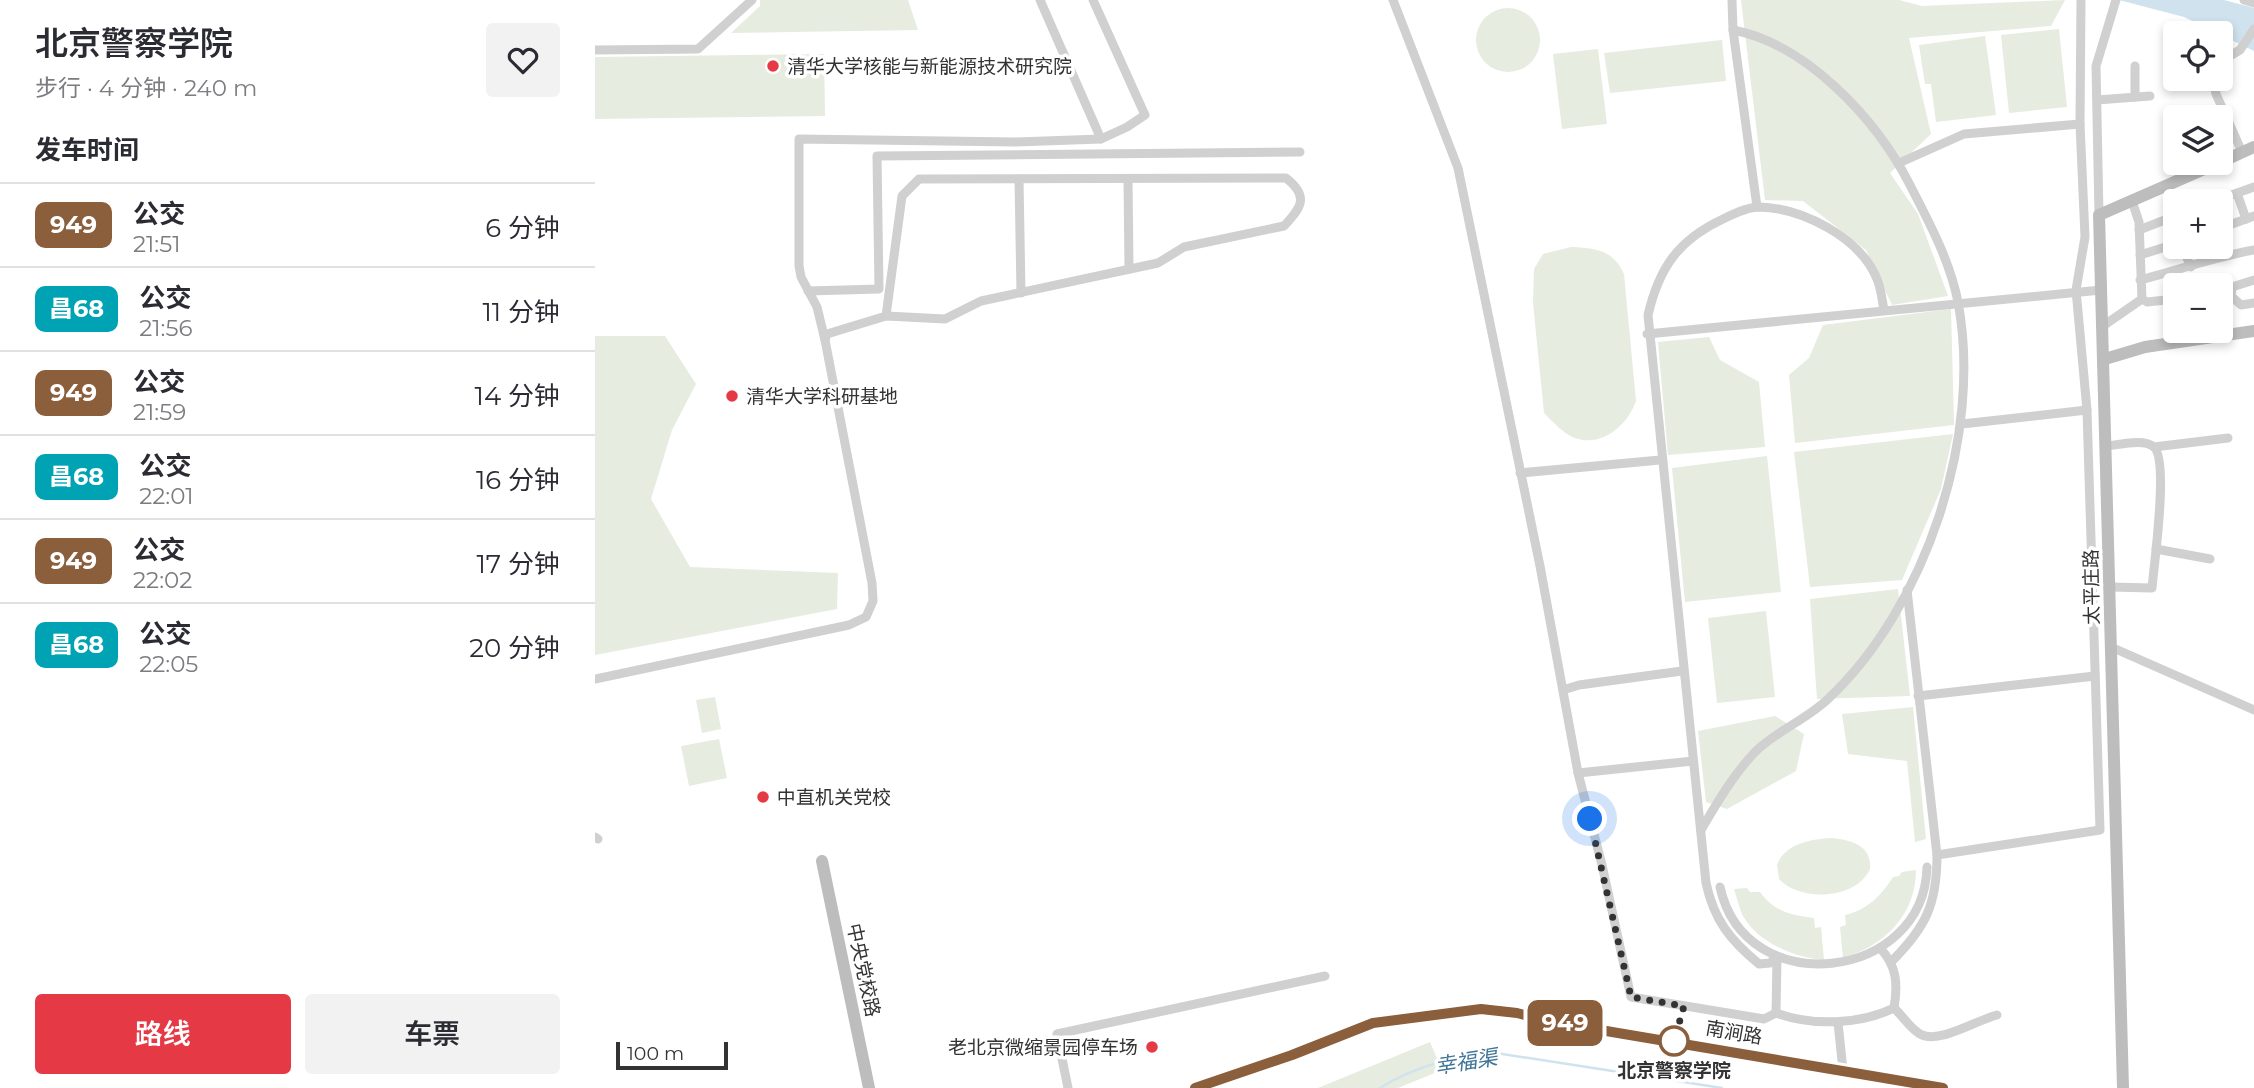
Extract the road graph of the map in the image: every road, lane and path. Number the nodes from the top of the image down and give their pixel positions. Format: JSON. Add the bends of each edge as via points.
{"nodes":[{"id":1,"x":752,"y":0,"type":"edge"},
{"id":2,"x":1040,"y":0,"type":"edge"},
{"id":3,"x":1093,"y":0,"type":"edge"},
{"id":4,"x":1393,"y":0,"type":"edge"},
{"id":5,"x":1732,"y":0,"type":"edge"},
{"id":6,"x":2081,"y":0,"type":"edge"},
{"id":7,"x":2244,"y":0,"type":"edge"},
{"id":8,"x":2116,"y":1,"type":"edge"},
{"id":9,"x":2254,"y":3,"type":"edge"},
{"id":10,"x":2254,"y":29,"type":"edge"},
{"id":11,"x":1733,"y":30,"type":"junction"},
{"id":12,"x":595,"y":50,"type":"edge"},
{"id":13,"x":2233,"y":54,"type":"edge"},
{"id":14,"x":2136,"y":66,"type":"dead end"},
{"id":15,"x":2215,"y":91,"type":"edge"},
{"id":16,"x":2150,"y":96,"type":"dead end"},
{"id":17,"x":2135,"y":97,"type":"junction"},
{"id":18,"x":2097,"y":100,"type":"junction"},
{"id":19,"x":2080,"y":124,"type":"junction"},
{"id":20,"x":1101,"y":139,"type":"junction"},
{"id":21,"x":2248,"y":149,"type":"edge"},
{"id":22,"x":1300,"y":152,"type":"dead end"},
{"id":23,"x":1899,"y":163,"type":"junction"},
{"id":24,"x":2190,"y":175,"type":"edge"},
{"id":25,"x":1019,"y":179,"type":"junction"},
{"id":26,"x":1128,"y":179,"type":"junction"},
{"id":27,"x":2254,"y":187,"type":"edge"},
{"id":28,"x":2237,"y":193,"type":"junction"},
{"id":29,"x":2233,"y":194,"type":"edge"},
{"id":30,"x":2131,"y":201,"type":"junction"},
{"id":31,"x":1757,"y":207,"type":"junction"},
{"id":32,"x":2099,"y":215,"type":"junction"},
{"id":33,"x":2250,"y":218,"type":"edge"},
{"id":34,"x":2163,"y":221,"type":"edge"},
{"id":35,"x":2233,"y":224,"type":"edge"},
{"id":36,"x":2139,"y":230,"type":"junction"},
{"id":37,"x":2163,"y":248,"type":"edge"},
{"id":38,"x":2254,"y":250,"type":"edge"},
{"id":39,"x":2140,"y":255,"type":"junction"},
{"id":40,"x":2187,"y":259,"type":"edge"},
{"id":41,"x":2191,"y":267,"type":"junction"},
{"id":42,"x":1129,"y":269,"type":"junction"},
{"id":43,"x":2140,"y":280,"type":"junction"},
{"id":44,"x":2254,"y":280,"type":"edge"},
{"id":45,"x":2233,"y":287,"type":"edge"},
{"id":46,"x":2101,"y":289,"type":"junction"},
{"id":47,"x":2076,"y":290,"type":"junction"},
{"id":48,"x":808,"y":291,"type":"junction"},
{"id":49,"x":1021,"y":293,"type":"junction"},
{"id":50,"x":2141,"y":299,"type":"junction"},
{"id":51,"x":2163,"y":300,"type":"edge"},
{"id":52,"x":2233,"y":300,"type":"edge"},
{"id":53,"x":1958,"y":302,"type":"junction"},
{"id":54,"x":2254,"y":303,"type":"edge"},
{"id":55,"x":1884,"y":310,"type":"junction"},
{"id":56,"x":886,"y":316,"type":"junction"},
{"id":57,"x":2103,"y":326,"type":"junction"},
{"id":58,"x":2254,"y":331,"type":"edge"},
{"id":59,"x":1647,"y":334,"type":"junction"},
{"id":60,"x":825,"y":340,"type":"junction"},
{"id":61,"x":2105,"y":359,"type":"junction"},
{"id":62,"x":2087,"y":410,"type":"junction"},
{"id":63,"x":1962,"y":424,"type":"junction"},
{"id":64,"x":2228,"y":438,"type":"dead end"},
{"id":65,"x":2106,"y":446,"type":"junction"},
{"id":66,"x":2154,"y":447,"type":"junction"},
{"id":67,"x":1660,"y":460,"type":"junction"},
{"id":68,"x":1520,"y":473,"type":"junction"},
{"id":69,"x":2156,"y":549,"type":"junction"},
{"id":70,"x":2210,"y":559,"type":"dead end"},
{"id":71,"x":2111,"y":587,"type":"junction"},
{"id":72,"x":1907,"y":590,"type":"junction"},
{"id":73,"x":2111,"y":647,"type":"junction"},
{"id":74,"x":1682,"y":671,"type":"junction"},
{"id":75,"x":2095,"y":676,"type":"junction"},
{"id":76,"x":595,"y":679,"type":"edge"},
{"id":77,"x":1563,"y":690,"type":"junction"},
{"id":78,"x":1918,"y":696,"type":"junction"},
{"id":79,"x":2254,"y":710,"type":"edge"},
{"id":80,"x":1693,"y":761,"type":"junction"},
{"id":81,"x":1578,"y":773,"type":"junction"},
{"id":82,"x":1701,"y":830,"type":"junction"},
{"id":83,"x":1937,"y":855,"type":"junction"},
{"id":84,"x":822,"y":860,"type":"dead end"},
{"id":85,"x":1927,"y":867,"type":"dead end"},
{"id":86,"x":1720,"y":887,"type":"dead end"},
{"id":87,"x":1880,"y":948,"type":"junction"},
{"id":88,"x":1777,"y":957,"type":"junction"},
{"id":89,"x":1892,"y":961,"type":"junction"},
{"id":90,"x":1325,"y":976,"type":"dead end"},
{"id":91,"x":1894,"y":1008,"type":"junction"},
{"id":92,"x":1776,"y":1013,"type":"junction"},
{"id":93,"x":1997,"y":1015,"type":"dead end"},
{"id":94,"x":1838,"y":1023,"type":"junction"},
{"id":95,"x":1843,"y":1070,"type":"junction"},
{"id":96,"x":869,"y":1088,"type":"edge"},
{"id":97,"x":1068,"y":1088,"type":"edge"},
{"id":98,"x":1195,"y":1088,"type":"edge"},
{"id":99,"x":1943,"y":1088,"type":"edge"},
{"id":100,"x":2123,"y":1088,"type":"edge"}],
"edges":[{"from":1,"to":12,"type":"street","via":[[698,49]]},
{"from":2,"to":20,"type":"street"},
{"from":3,"to":20,"type":"street","via":[[1145,115]]},
{"from":4,"to":68,"type":"street","via":[[1458,168]]},
{"from":5,"to":11,"type":"street"},
{"from":6,"to":19,"type":"street"},
{"from":7,"to":9,"type":"street"},
{"from":8,"to":18,"type":"street","via":[[2096,66]]},
{"from":10,"to":13,"type":"street"},
{"from":11,"to":23,"type":"street","via":[[1779,47],[1854,103]]},
{"from":11,"to":31,"type":"street"},
{"from":14,"to":17,"type":"street"},
{"from":15,"to":21,"type":"street"},
{"from":16,"to":17,"type":"street"},
{"from":17,"to":18,"type":"street"},
{"from":18,"to":32,"type":"street"},
{"from":19,"to":23,"type":"street","via":[[1964,134]]},
{"from":19,"to":47,"type":"street","via":[[2085,237]]},
{"from":20,"to":48,"type":"street","via":[[799,139],[799,266]]},
{"from":22,"to":48,"type":"street","via":[[877,156],[879,289]]},
{"from":23,"to":53,"type":"street","via":[[1941,247]]},
{"from":24,"to":30,"type":"street"},
{"from":25,"to":26,"type":"street"},
{"from":25,"to":49,"type":"street"},
{"from":25,"to":56,"type":"street","via":[[919,179],[902,196]]},
{"from":26,"to":42,"type":"street"},
{"from":26,"to":42,"type":"street","via":[[1286,178],[1299,188],[1301,196],[1299,207],[1284,226],[1184,247],[1159,263]]},
{"from":27,"to":28,"type":"street"},
{"from":28,"to":29,"type":"street"},
{"from":28,"to":33,"type":"street"},
{"from":30,"to":32,"type":"street"},
{"from":30,"to":36,"type":"street"},
{"from":31,"to":55,"type":"street","via":[[1804,216],[1858,251],[1877,279]]},
{"from":31,"to":59,"type":"street","via":[[1712,224],[1681,247],[1656,281]]},
{"from":32,"to":46,"type":"street","name":"太平庄路"},
{"from":33,"to":35,"type":"street"},
{"from":34,"to":36,"type":"street"},
{"from":36,"to":39,"type":"street"},
{"from":37,"to":39,"type":"street"},
{"from":38,"to":41,"type":"street"},
{"from":39,"to":43,"type":"street"},
{"from":40,"to":41,"type":"street"},
{"from":41,"to":43,"type":"street"},
{"from":42,"to":49,"type":"street"},
{"from":43,"to":50,"type":"street"},
{"from":44,"to":45,"type":"street"},
{"from":46,"to":47,"type":"street"},
{"from":46,"to":57,"type":"street","name":"太平庄路"},
{"from":47,"to":53,"type":"street"},
{"from":47,"to":62,"type":"street"},
{"from":48,"to":60,"type":"street"},
{"from":49,"to":56,"type":"street","via":[[981,301],[945,319]]},
{"from":50,"to":51,"type":"street"},
{"from":50,"to":57,"type":"street"},
{"from":52,"to":54,"type":"street","via":[[2241,305]]},
{"from":53,"to":55,"type":"street"},
{"from":53,"to":63,"type":"street"},
{"from":55,"to":59,"type":"street"},
{"from":56,"to":60,"type":"street","via":[[834,330]]},
{"from":57,"to":61,"type":"street","name":"太平庄路"},
{"from":58,"to":61,"type":"street","via":[[2145,347]]},
{"from":59,"to":67,"type":"street"},
{"from":60,"to":76,"type":"street","via":[[872,583],[872,608],[866,617],[849,625]]},
{"from":61,"to":65,"type":"street","name":"太平庄路"},
{"from":62,"to":63,"type":"street"},
{"from":62,"to":75,"type":"street"},
{"from":63,"to":72,"type":"street","via":[[1948,494]]},
{"from":64,"to":66,"type":"street"},
{"from":65,"to":66,"type":"street","via":[[2144,443]]},
{"from":65,"to":71,"type":"street","name":"太平庄路"},
{"from":66,"to":69,"type":"street","via":[[2161,477]]},
{"from":67,"to":68,"type":"street"},
{"from":67,"to":74,"type":"street"},
{"from":68,"to":77,"type":"street"},
{"from":69,"to":70,"type":"street"},
{"from":69,"to":71,"type":"street","via":[[2152,587]]},
{"from":71,"to":73,"type":"street","name":"太平庄路"},
{"from":72,"to":78,"type":"street"},
{"from":72,"to":82,"type":"street","via":[[1877,642],[1828,699],[1756,751],[1727,786]]},
{"from":73,"to":79,"type":"street"},
{"from":73,"to":100,"type":"street","name":"太平庄路"},
{"from":74,"to":77,"type":"street"},
{"from":74,"to":80,"type":"street"},
{"from":75,"to":78,"type":"street"},
{"from":75,"to":83,"type":"street","via":[[2100,830]]},
{"from":77,"to":81,"type":"street"},
{"from":78,"to":83,"type":"street"},
{"from":80,"to":81,"type":"street"},
{"from":80,"to":82,"type":"street"},
{"from":81,"to":92,"type":"street","via":[[1631,997],[1763,1019]]},
{"from":82,"to":88,"type":"street","via":[[1710,905],[1719,924],[1731,941],[1759,964]]},
{"from":83,"to":89,"type":"street","via":[[1937,886],[1919,934]]},
{"from":84,"to":96,"type":"street","name":"中央党校路"},
{"from":85,"to":87,"type":"street","via":[[1924,892],[1907,924]]},
{"from":86,"to":88,"type":"street","via":[[1727,909],[1747,937]]},
{"from":87,"to":88,"type":"street","via":[[1848,962],[1812,965]]},
{"from":87,"to":89,"type":"street"},
{"from":88,"to":92,"type":"street"},
{"from":89,"to":91,"type":"street"},
{"from":90,"to":97,"type":"street","via":[[1058,1034]]},
{"from":91,"to":93,"type":"street","via":[[1922,1035],[1941,1037]]},
{"from":91,"to":94,"type":"street"},
{"from":92,"to":94,"type":"street","via":[[1801,1022]]},
{"from":94,"to":95,"type":"street"},
{"from":95,"to":98,"type":"street","name":"南涧路","via":[[1481,1009],[1373,1023]]},
{"from":95,"to":99,"type":"street","name":"南涧路"}]}
